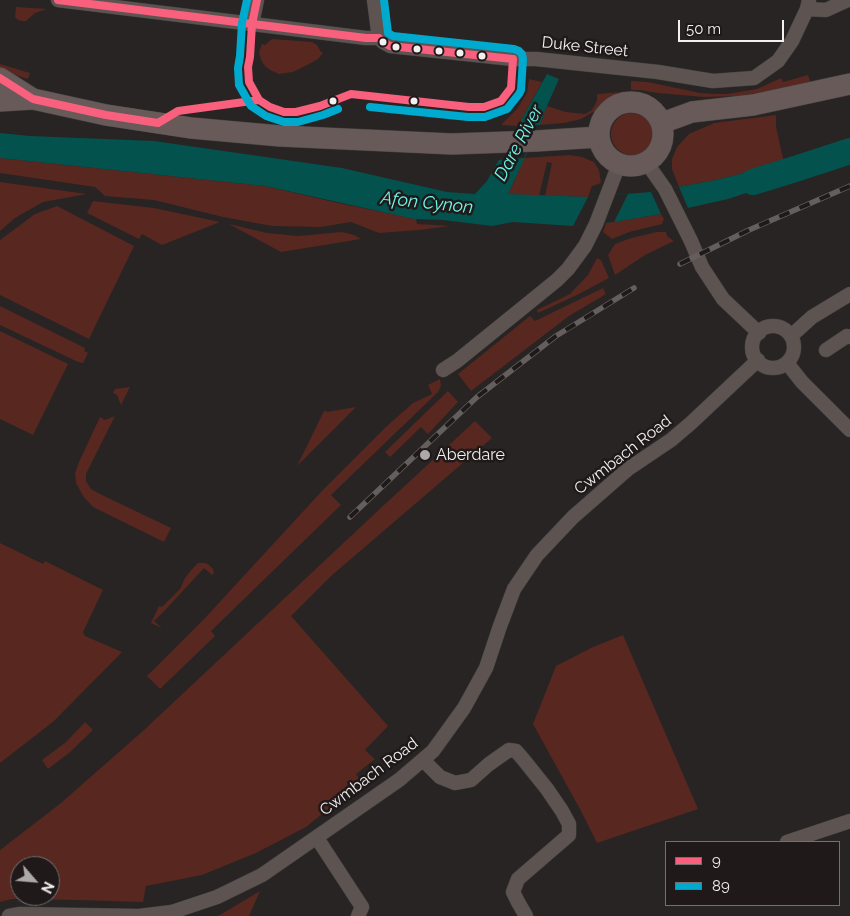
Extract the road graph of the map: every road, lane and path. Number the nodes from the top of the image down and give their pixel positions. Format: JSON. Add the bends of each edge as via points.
{"nodes":[{"id":1,"x":58,"y":0,"type":"edge"},
{"id":2,"x":257,"y":0,"type":"edge"},
{"id":3,"x":374,"y":0,"type":"edge"},
{"id":4,"x":848,"y":0,"type":"edge"},
{"id":5,"x":808,"y":5,"type":"edge"},
{"id":6,"x":252,"y":24,"type":"junction"},
{"id":7,"x":379,"y":38,"type":"junction"},
{"id":8,"x":0,"y":78,"type":"edge"},
{"id":9,"x":850,"y":84,"type":"edge"},
{"id":10,"x":33,"y":99,"type":"junction"},
{"id":11,"x":0,"y":101,"type":"edge"},
{"id":12,"x":662,"y":123,"type":"junction"},
{"id":13,"x":599,"y":137,"type":"junction"},
{"id":14,"x":646,"y":162,"type":"junction"},
{"id":15,"x":619,"y":164,"type":"junction"},
{"id":16,"x":850,"y":294,"type":"edge"},
{"id":17,"x":758,"y":333,"type":"junction"},
{"id":18,"x":791,"y":336,"type":"junction"},
{"id":19,"x":850,"y":337,"type":"edge"},
{"id":20,"x":826,"y":350,"type":"dead end"},
{"id":21,"x":758,"y":360,"type":"junction"},
{"id":22,"x":787,"y":363,"type":"junction"},
{"id":23,"x":443,"y":370,"type":"dead end"},
{"id":24,"x":850,"y":430,"type":"edge"},
{"id":25,"x":423,"y":760,"type":"junction"},
{"id":26,"x":850,"y":821,"type":"edge"},
{"id":27,"x":317,"y":838,"type":"junction"},
{"id":28,"x":791,"y":841,"type":"edge"},
{"id":29,"x":9,"y":916,"type":"edge"},
{"id":30,"x":358,"y":916,"type":"edge"},
{"id":31,"x":526,"y":916,"type":"edge"}],
"edges":[{"from":1,"to":6,"type":"street","name":"Duke Street"},
{"from":2,"to":6,"type":"street"},
{"from":3,"to":7,"type":"street"},
{"from":4,"to":5,"type":"street","via":[[826,10]]},
{"from":5,"to":7,"type":"street","name":"Duke Street","via":[[792,41],[778,61],[754,78],[713,82],[658,72],[390,46]]},
{"from":6,"to":7,"type":"street","name":"Duke Street"},
{"from":8,"to":10,"type":"main road"},
{"from":9,"to":12,"type":"main road","via":[[753,105],[692,112]]},
{"from":10,"to":11,"type":"main road"},
{"from":10,"to":13,"type":"main road","via":[[190,128],[280,136],[442,143]]},
{"from":12,"to":13,"type":"main road","via":[[649,106],[629,101],[619,103],[603,117]]},
{"from":12,"to":14,"type":"main road","via":[[663,141],[654,157]]},
{"from":13,"to":15,"type":"main road","via":[[605,153]]},
{"from":14,"to":15,"type":"main road","via":[[637,166]]},
{"from":14,"to":17,"type":"street","via":[[665,190],[702,267],[723,299]]},
{"from":15,"to":23,"type":"street","via":[[596,224],[579,256],[563,274]]},
{"from":16,"to":18,"type":"street","via":[[812,317]]},
{"from":17,"to":18,"type":"street","via":[[769,326],[776,326]]},
{"from":17,"to":21,"type":"street","via":[[753,349]]},
{"from":18,"to":22,"type":"street","via":[[794,347]]},
{"from":19,"to":20,"type":"street"},
{"from":21,"to":22,"type":"street","via":[[775,368]]},
{"from":21,"to":25,"type":"street","name":"Cwmbach Road","via":[[672,440],[621,475],[537,555],[514,589],[486,668],[464,708]]},
{"from":22,"to":24,"type":"street"},
{"from":25,"to":27,"type":"street","name":"Cwmbach Road"},
{"from":25,"to":31,"type":"street","via":[[440,777],[454,783],[471,780],[509,750],[516,751],[562,811],[569,824],[569,835],[518,879],[513,892]]},
{"from":26,"to":28,"type":"street"},
{"from":27,"to":29,"type":"street","name":"Cwmbach Road","via":[[262,875],[217,897],[172,912],[139,916]]},
{"from":27,"to":30,"type":"street","via":[[362,907]]}]}
